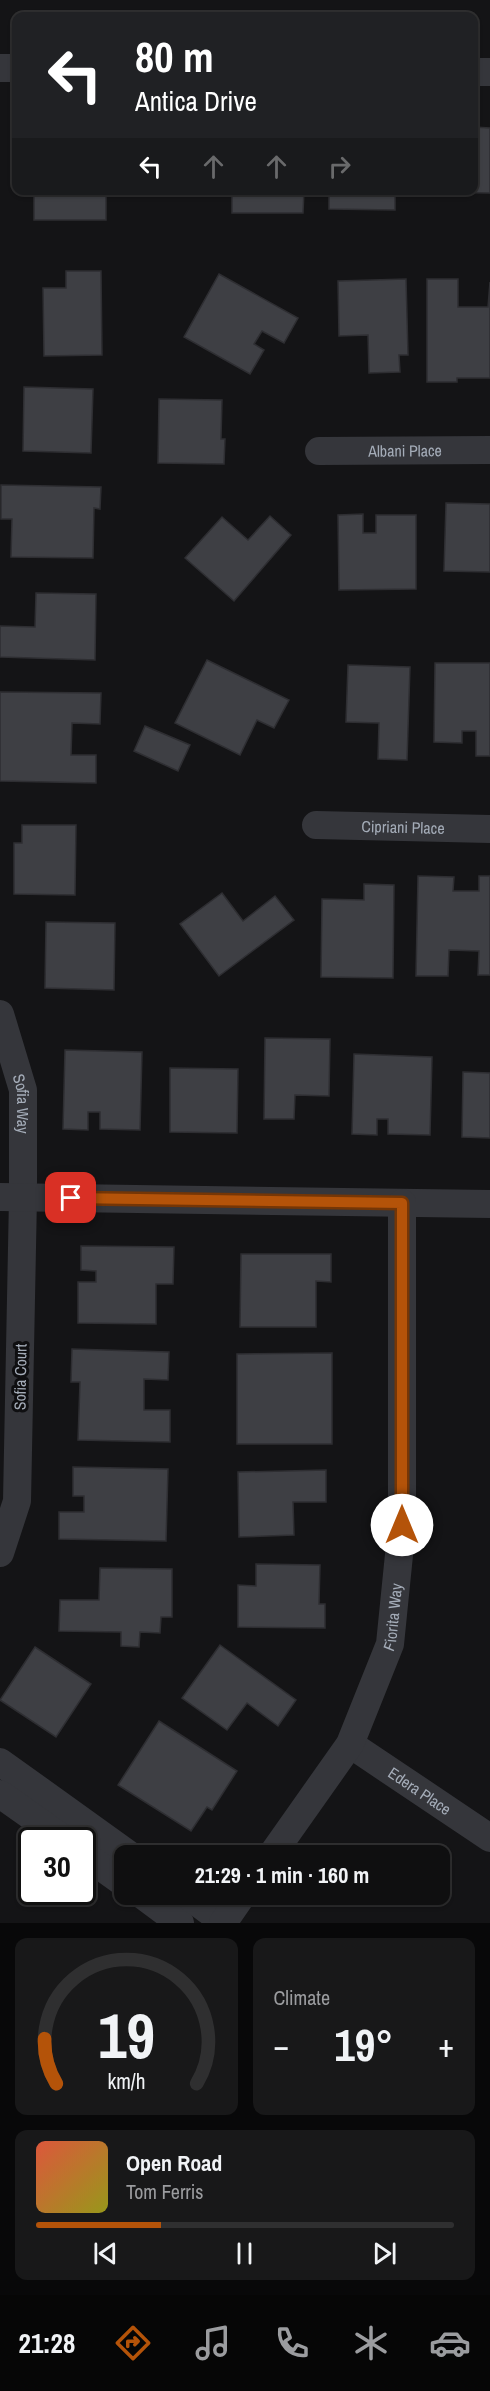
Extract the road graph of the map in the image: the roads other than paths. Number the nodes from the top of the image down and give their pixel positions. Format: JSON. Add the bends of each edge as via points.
{"nodes":[{"id":1,"x":490,"y":450,"type":"edge"},
{"id":2,"x":320,"y":451,"type":"dead end"},
{"id":3,"x":316,"y":825,"type":"dead end"},
{"id":4,"x":490,"y":828,"type":"edge"},
{"id":5,"x":0,"y":1014,"type":"edge"},
{"id":6,"x":12,"y":1197,"type":"edge"},
{"id":7,"x":402,"y":1203,"type":"junction"},
{"id":8,"x":490,"y":1204,"type":"edge"},
{"id":9,"x":0,"y":1553,"type":"edge"},
{"id":10,"x":350,"y":1744,"type":"junction"},
{"id":11,"x":0,"y":1762,"type":"edge"},
{"id":12,"x":0,"y":1794,"type":"edge"},
{"id":13,"x":47,"y":1827,"type":"edge"},
{"id":14,"x":490,"y":1838,"type":"edge"},
{"id":15,"x":116,"y":1845,"type":"edge"},
{"id":16,"x":279,"y":1845,"type":"edge"},
{"id":17,"x":96,"y":1863,"type":"edge"},
{"id":18,"x":114,"y":1876,"type":"edge"},
{"id":19,"x":156,"y":1905,"type":"edge"},
{"id":20,"x":200,"y":1905,"type":"edge"},
{"id":21,"x":236,"y":1905,"type":"edge"},
{"id":22,"x":180,"y":1923,"type":"edge"},
{"id":23,"x":224,"y":1923,"type":"edge"}],
"edges":[{"from":1,"to":2,"type":"street","name":"Albani Place"},
{"from":3,"to":4,"type":"street","name":"Cipriani Place"},
{"from":5,"to":6,"type":"street","name":"Sofia Way","via":[[23,1090]]},
{"from":6,"to":7,"type":"street"},
{"from":6,"to":9,"type":"street","name":"Sofia Court","via":[[17,1501]]},
{"from":7,"to":8,"type":"street"},
{"from":7,"to":10,"type":"street","name":"Fiorita Way","via":[[402,1525],[390,1644]]},
{"from":10,"to":14,"type":"street","name":"Edera Place"},
{"from":10,"to":16,"type":"street","name":"Fiorita Way"},
{"from":11,"to":15,"type":"street"},
{"from":12,"to":13,"type":"street"},
{"from":17,"to":18,"type":"street"},
{"from":19,"to":22,"type":"street"},
{"from":20,"to":23,"type":"street"},
{"from":21,"to":23,"type":"street"}]}
